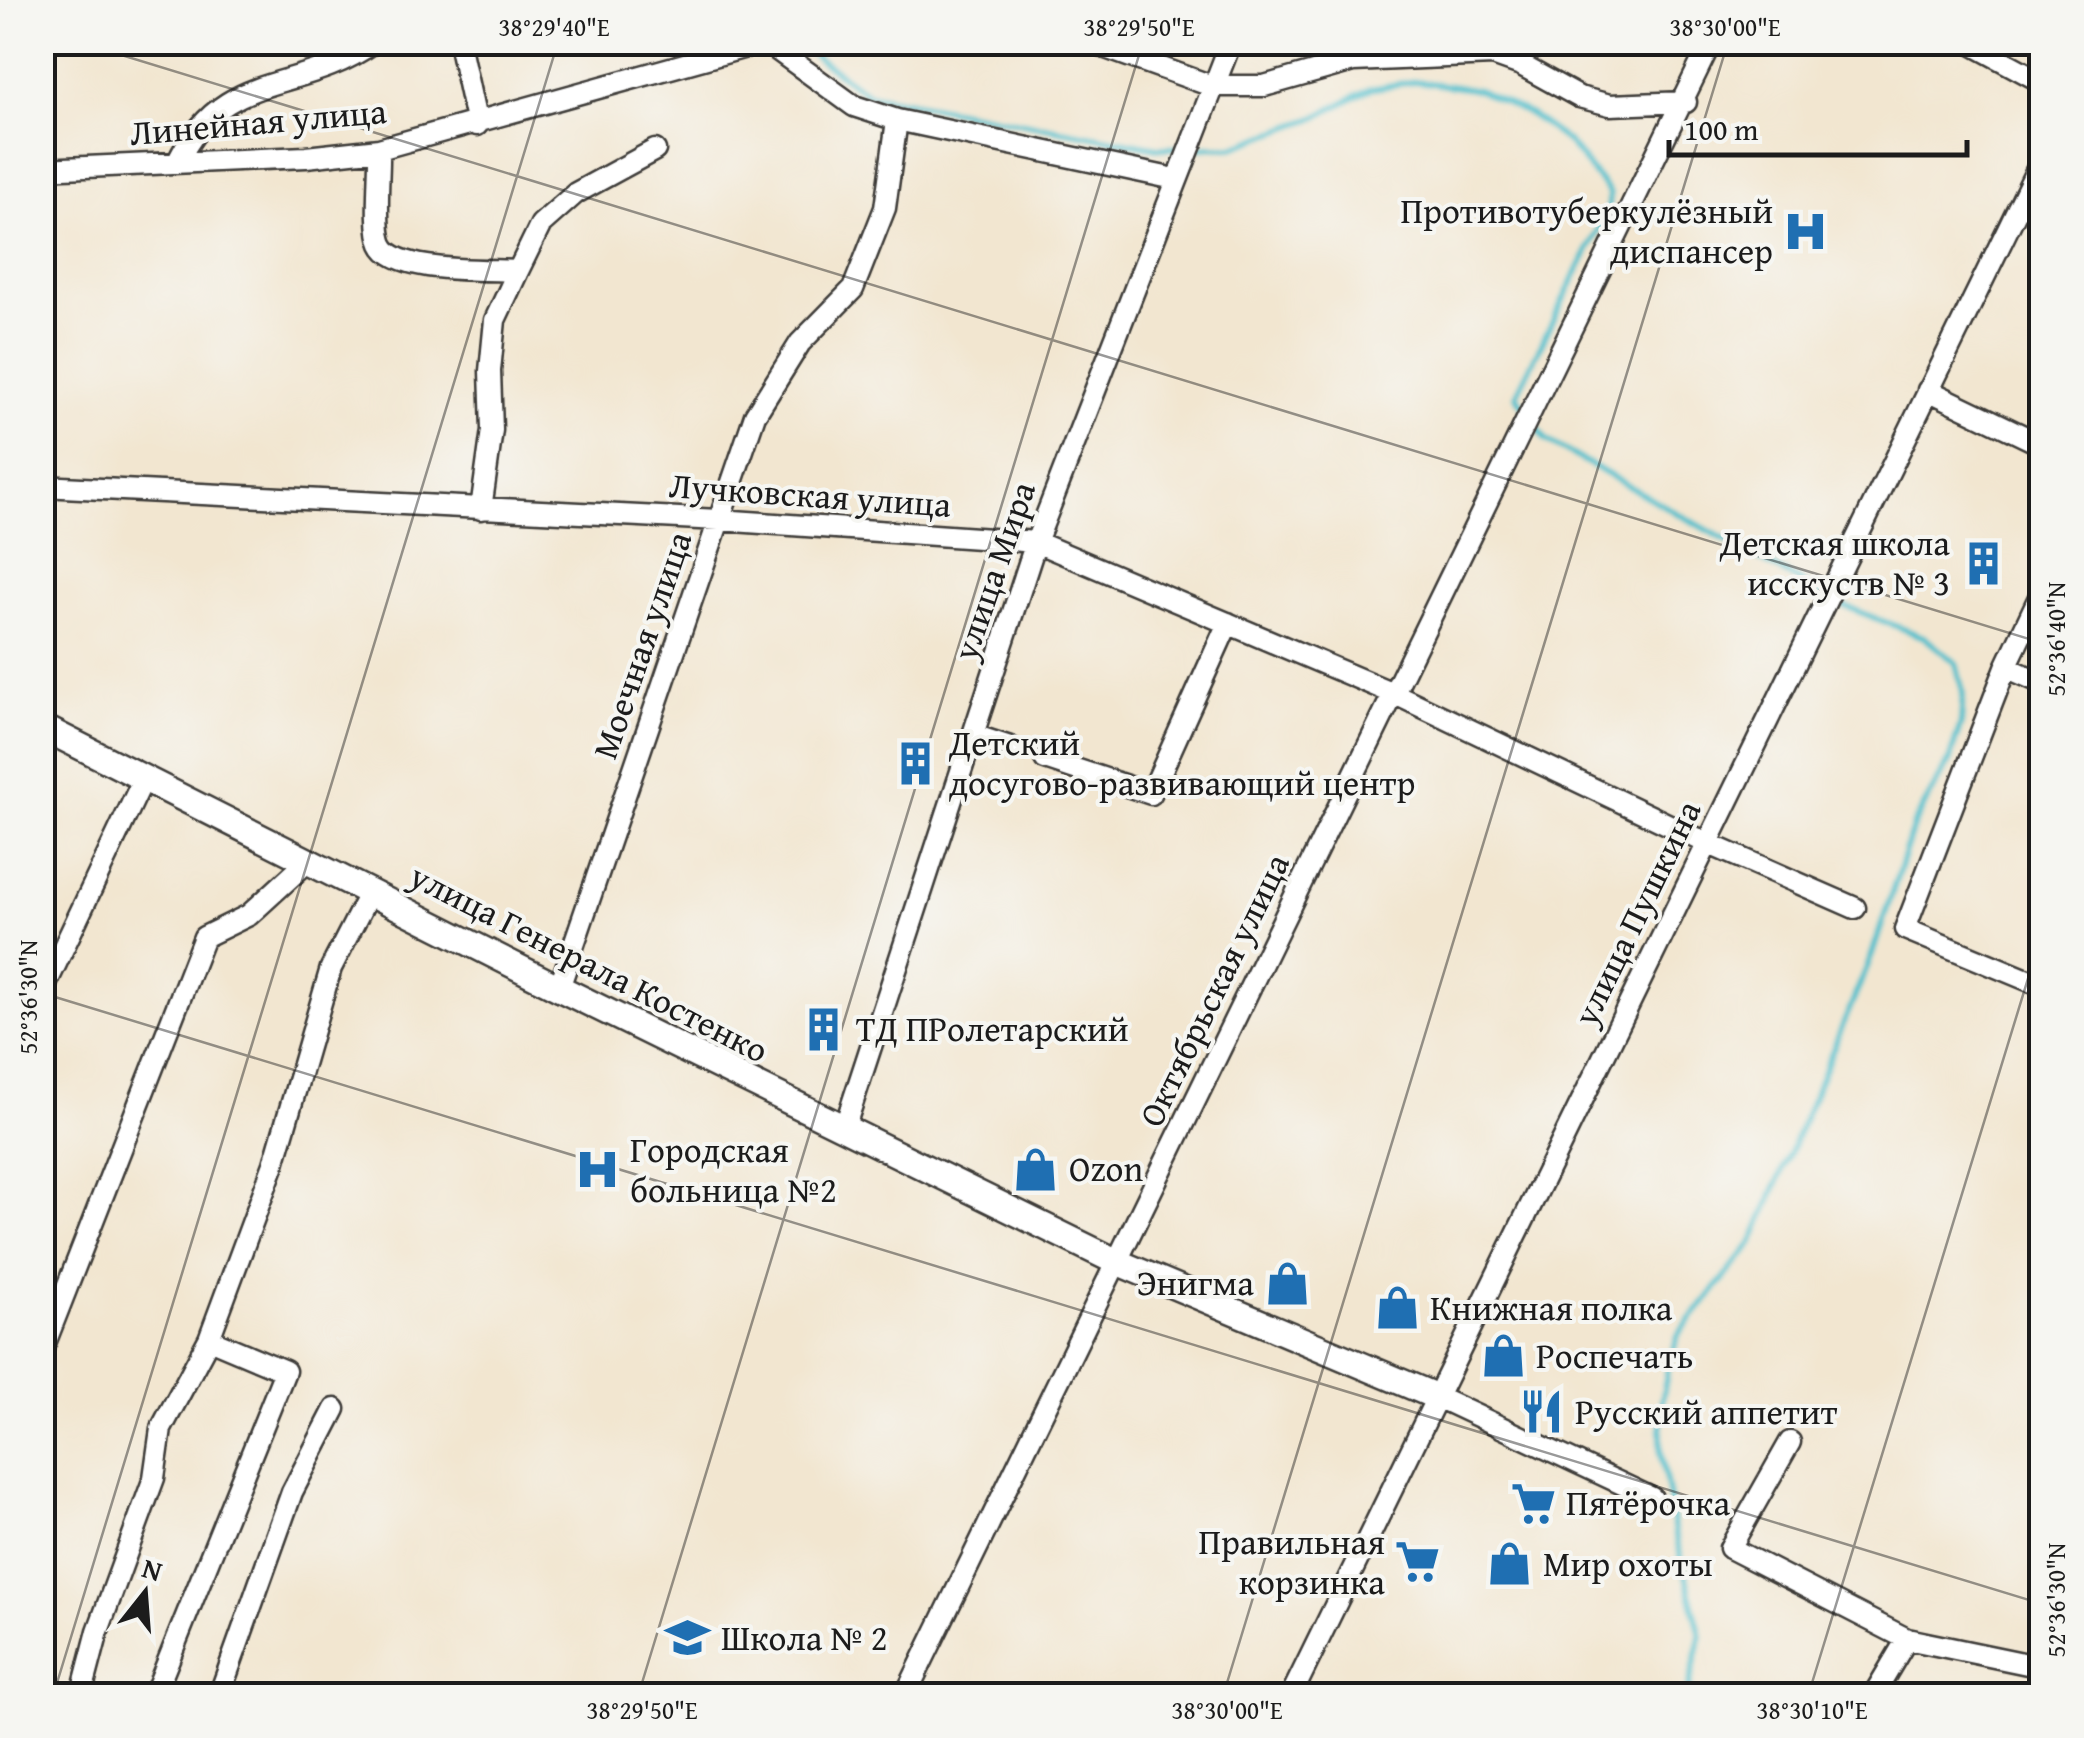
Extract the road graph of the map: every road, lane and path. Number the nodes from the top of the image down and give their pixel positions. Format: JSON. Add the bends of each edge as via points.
{"nodes":[{"id":1,"x":374,"y":42,"type":"edge"},
{"id":2,"x":459,"y":42,"type":"edge"},
{"id":3,"x":765,"y":42,"type":"edge"},
{"id":4,"x":1089,"y":42,"type":"edge"},
{"id":5,"x":1231,"y":42,"type":"edge"},
{"id":6,"x":1712,"y":42,"type":"edge"},
{"id":7,"x":1968,"y":42,"type":"edge"},
{"id":8,"x":1145,"y":52,"type":"edge"},
{"id":9,"x":2042,"y":82,"type":"edge"},
{"id":10,"x":1212,"y":86,"type":"junction"},
{"id":11,"x":1686,"y":102,"type":"junction"},
{"id":12,"x":896,"y":120,"type":"junction"},
{"id":13,"x":477,"y":125,"type":"junction"},
{"id":14,"x":379,"y":149,"type":"junction"},
{"id":15,"x":654,"y":150,"type":"dead end"},
{"id":16,"x":2042,"y":158,"type":"edge"},
{"id":17,"x":178,"y":163,"type":"junction"},
{"id":18,"x":42,"y":169,"type":"edge"},
{"id":19,"x":1175,"y":179,"type":"junction"},
{"id":20,"x":518,"y":270,"type":"junction"},
{"id":21,"x":1928,"y":390,"type":"junction"},
{"id":22,"x":2042,"y":445,"type":"edge"},
{"id":23,"x":42,"y":486,"type":"edge"},
{"id":24,"x":482,"y":509,"type":"junction"},
{"id":25,"x":718,"y":520,"type":"junction"},
{"id":26,"x":1036,"y":542,"type":"junction"},
{"id":27,"x":2042,"y":591,"type":"edge"},
{"id":28,"x":1228,"y":622,"type":"junction"},
{"id":29,"x":2006,"y":667,"type":"junction"},
{"id":30,"x":2042,"y":683,"type":"edge"},
{"id":31,"x":1395,"y":694,"type":"junction"},
{"id":32,"x":42,"y":728,"type":"edge"},
{"id":33,"x":973,"y":735,"type":"junction"},
{"id":34,"x":1010,"y":747,"type":"tunnel mouth"},
{"id":35,"x":1045,"y":759,"type":"tunnel mouth"},
{"id":36,"x":144,"y":778,"type":"junction"},
{"id":37,"x":1707,"y":843,"type":"junction"},
{"id":38,"x":308,"y":861,"type":"junction"},
{"id":39,"x":370,"y":892,"type":"junction"},
{"id":40,"x":1855,"y":908,"type":"dead end"},
{"id":41,"x":50,"y":956,"type":"edge"},
{"id":42,"x":2042,"y":986,"type":"edge"},
{"id":43,"x":559,"y":988,"type":"junction"},
{"id":44,"x":42,"y":992,"type":"edge"},
{"id":45,"x":844,"y":1129,"type":"junction"},
{"id":46,"x":1117,"y":1262,"type":"junction"},
{"id":47,"x":209,"y":1339,"type":"junction"},
{"id":48,"x":42,"y":1351,"type":"edge"},
{"id":49,"x":1437,"y":1398,"type":"junction"},
{"id":50,"x":335,"y":1409,"type":"dead end"},
{"id":51,"x":1790,"y":1442,"type":"dead end"},
{"id":52,"x":1652,"y":1498,"type":"dead end"},
{"id":53,"x":1906,"y":1638,"type":"junction"},
{"id":54,"x":2042,"y":1667,"type":"edge"},
{"id":55,"x":1295,"y":1694,"type":"edge"},
{"id":56,"x":81,"y":1696,"type":"edge"},
{"id":57,"x":154,"y":1696,"type":"edge"},
{"id":58,"x":219,"y":1696,"type":"edge"},
{"id":59,"x":905,"y":1696,"type":"edge"},
{"id":60,"x":1427,"y":1696,"type":"edge"},
{"id":61,"x":1470,"y":1696,"type":"edge"},
{"id":62,"x":1873,"y":1696,"type":"edge"}],
"edges":[{"from":1,"to":17,"type":"street","via":[[309,75],[234,96],[194,130]]},
{"from":2,"to":13,"type":"street"},
{"from":3,"to":12,"type":"street","via":[[854,106]]},
{"from":3,"to":13,"type":"street","name":"Линейная улица"},
{"from":4,"to":8,"type":"street"},
{"from":5,"to":10,"type":"street","name":"улица Мира"},
{"from":6,"to":11,"type":"street","name":"Октябрьская улица"},
{"from":7,"to":9,"type":"street"},
{"from":8,"to":10,"type":"street"},
{"from":10,"to":11,"type":"street","via":[[1264,86],[1353,61],[1493,56],[1610,105]]},
{"from":10,"to":19,"type":"street","name":"улица Мира"},
{"from":11,"to":31,"type":"street","name":"Октябрьская улица"},
{"from":12,"to":19,"type":"street"},
{"from":12,"to":25,"type":"street","name":"Моечная улица","via":[[886,208],[853,289],[800,344],[754,414]]},
{"from":13,"to":14,"type":"street","name":"Линейная улица"},
{"from":14,"to":17,"type":"street","name":"Линейная улица"},
{"from":14,"to":20,"type":"street","via":[[381,243],[392,256],[409,264]]},
{"from":15,"to":20,"type":"street","via":[[576,193],[541,224]]},
{"from":16,"to":21,"type":"street","name":"улица Пушкина"},
{"from":17,"to":18,"type":"street","name":"Линейная улица"},
{"from":19,"to":26,"type":"street","name":"улица Мира"},
{"from":20,"to":24,"type":"street","via":[[495,320]]},
{"from":21,"to":22,"type":"street"},
{"from":21,"to":37,"type":"street","name":"улица Пушкина"},
{"from":23,"to":24,"type":"street","name":"Лучковская улица"},
{"from":24,"to":25,"type":"street","name":"Лучковская улица"},
{"from":25,"to":26,"type":"street","name":"Лучковская улица"},
{"from":25,"to":43,"type":"street","name":"Моечная улица"},
{"from":26,"to":28,"type":"street","name":"Лучковская улица"},
{"from":26,"to":33,"type":"street","name":"улица Мира"},
{"from":27,"to":29,"type":"street"},
{"from":28,"to":31,"type":"street","name":"Лучковская улица"},
{"from":28,"to":35,"type":"street","via":[[1151,794]]},
{"from":29,"to":30,"type":"street"},
{"from":29,"to":42,"type":"street","via":[[1905,929]]},
{"from":31,"to":37,"type":"street","name":"Лучковская улица"},
{"from":31,"to":46,"type":"street","name":"Октябрьская улица"},
{"from":32,"to":36,"type":"main road","name":"улица Генерала Костенко"},
{"from":33,"to":34,"type":"street"},
{"from":33,"to":45,"type":"street","name":"улица Мира"},
{"from":36,"to":38,"type":"main road","name":"улица Генерала Костенко"},
{"from":36,"to":41,"type":"street"},
{"from":37,"to":40,"type":"street","name":"Лучковская улица"},
{"from":37,"to":49,"type":"street","name":"улица Пушкина"},
{"from":38,"to":39,"type":"main road","name":"улица Генерала Костенко"},
{"from":38,"to":48,"type":"street","via":[[249,915],[204,937]]},
{"from":39,"to":43,"type":"main road","name":"улица Генерала Костенко"},
{"from":39,"to":47,"type":"street","via":[[331,968],[274,1164]]},
{"from":41,"to":44,"type":"street"},
{"from":43,"to":45,"type":"main road","name":"улица Генерала Костенко"},
{"from":45,"to":46,"type":"main road","name":"улица Генерала Костенко"},
{"from":46,"to":49,"type":"main road","name":"улица Генерала Костенко"},
{"from":46,"to":59,"type":"street","name":"Октябрьская улица"},
{"from":47,"to":56,"type":"street","via":[[161,1429],[154,1478]]},
{"from":47,"to":57,"type":"street","via":[[285,1371]]},
{"from":49,"to":52,"type":"street"},
{"from":49,"to":55,"type":"street","name":"улица Пушкина"},
{"from":50,"to":58,"type":"street","via":[[292,1492]]},
{"from":51,"to":53,"type":"street","via":[[1730,1548]]},
{"from":53,"to":54,"type":"street"},
{"from":53,"to":62,"type":"street"},
{"from":60,"to":61,"type":"street","via":[[1460,1690]]}]}
